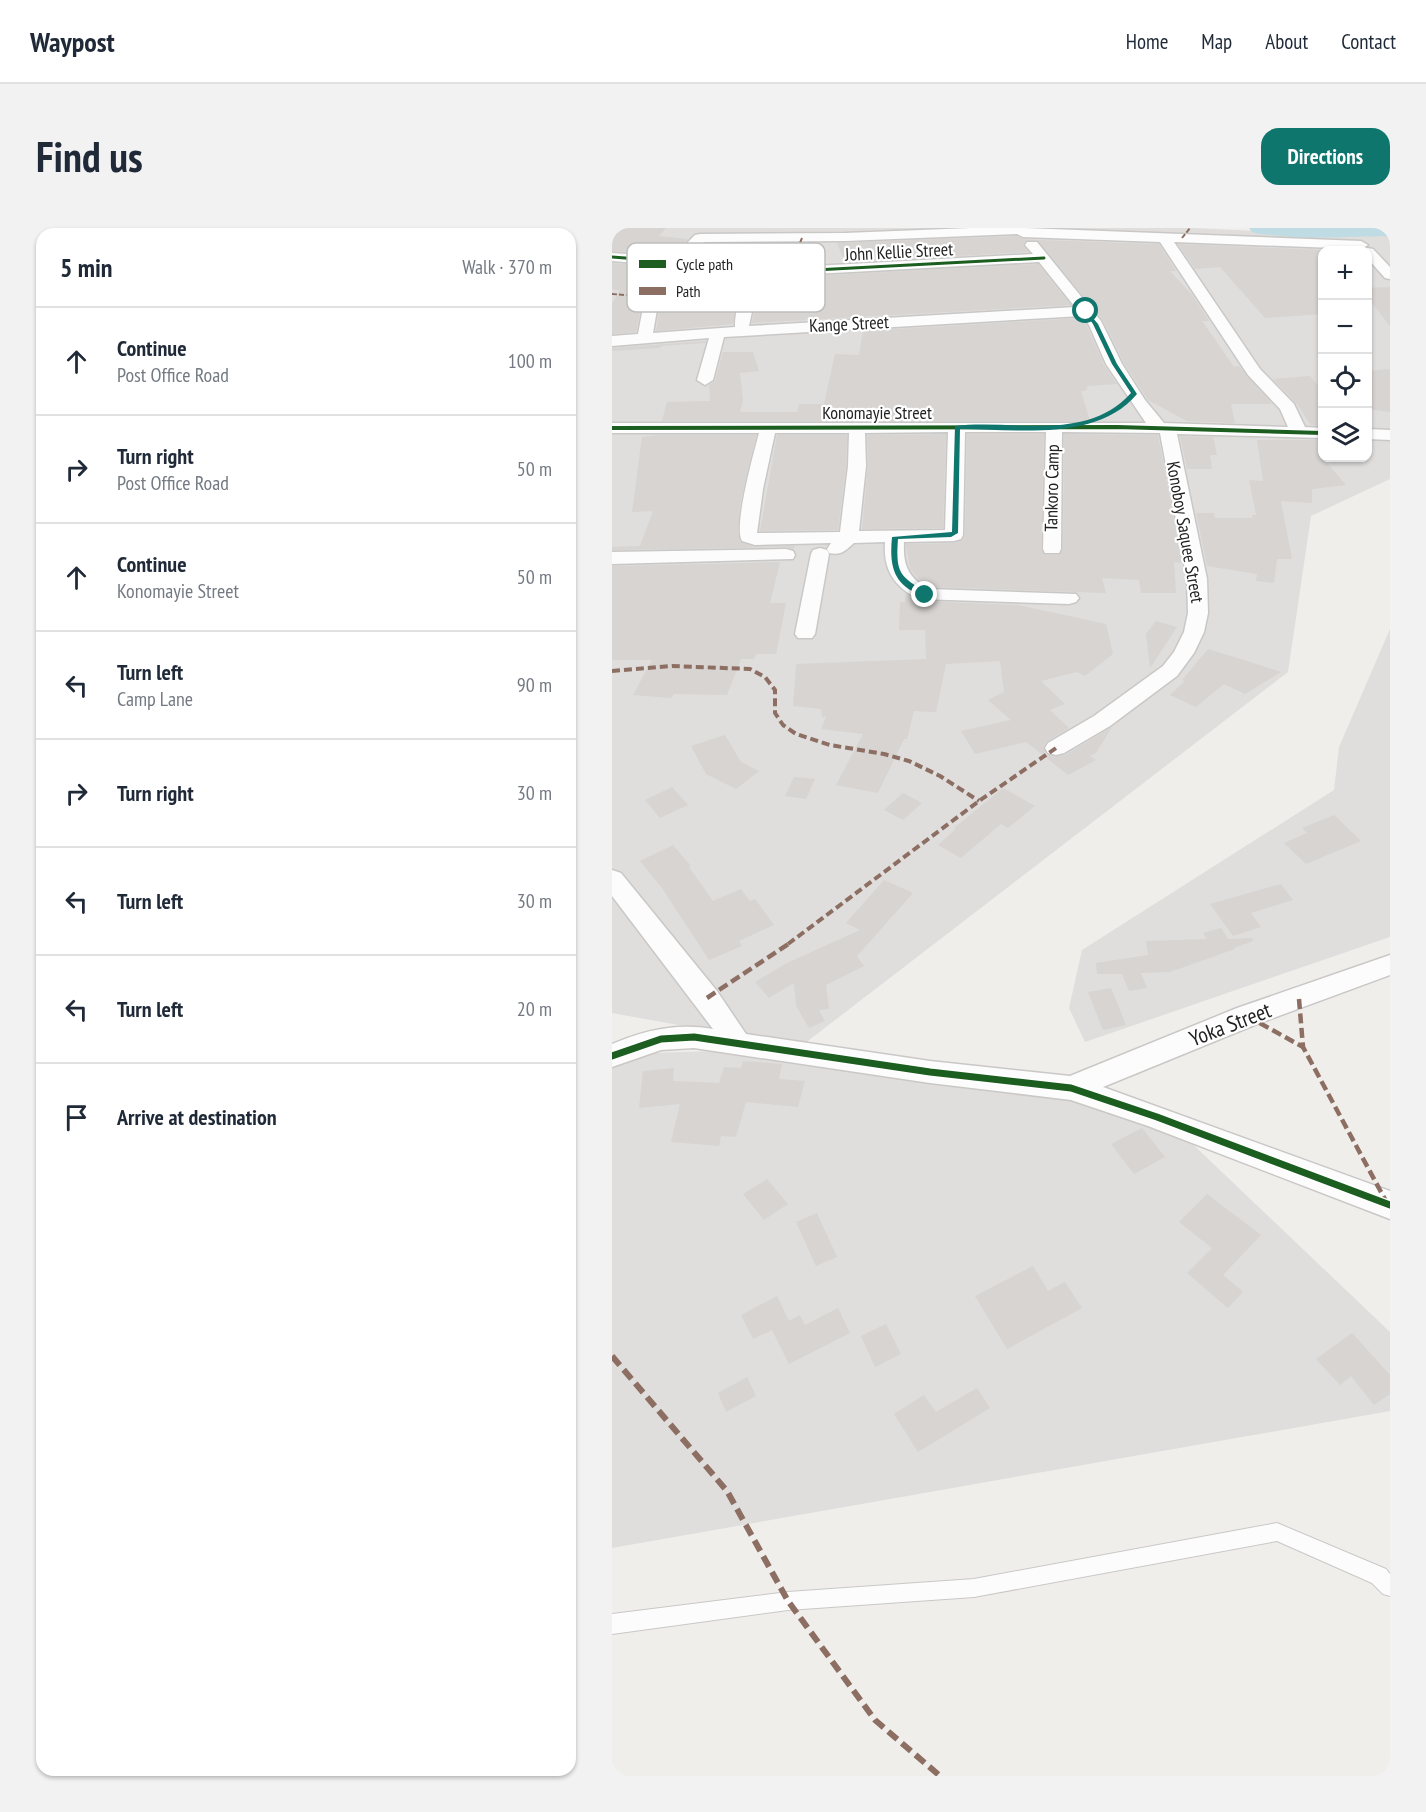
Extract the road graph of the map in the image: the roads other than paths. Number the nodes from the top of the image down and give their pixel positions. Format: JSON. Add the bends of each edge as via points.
{"nodes":[{"id":1,"x":1020,"y":230,"type":"edge"},
{"id":2,"x":703,"y":233,"type":"edge"},
{"id":3,"x":1164,"y":237,"type":"junction"},
{"id":4,"x":1358,"y":242,"type":"edge"},
{"id":5,"x":612,"y":256,"type":"edge"},
{"id":6,"x":627,"y":258,"type":"edge"},
{"id":7,"x":1044,"y":258,"type":"junction"},
{"id":8,"x":825,"y":270,"type":"edge"},
{"id":9,"x":1390,"y":276,"type":"edge"},
{"id":10,"x":1086,"y":311,"type":"junction"},
{"id":11,"x":649,"y":312,"type":"edge"},
{"id":12,"x":743,"y":312,"type":"edge"},
{"id":13,"x":742,"y":330,"type":"junction"},
{"id":14,"x":718,"y":332,"type":"junction"},
{"id":15,"x":645,"y":338,"type":"junction"},
{"id":16,"x":612,"y":340,"type":"edge"},
{"id":17,"x":705,"y":380,"type":"dead end"},
{"id":18,"x":1136,"y":398,"type":"junction"},
{"id":19,"x":1117,"y":416,"type":"junction"},
{"id":20,"x":1054,"y":427,"type":"junction"},
{"id":21,"x":612,"y":428,"type":"edge"},
{"id":22,"x":768,"y":428,"type":"junction"},
{"id":23,"x":857,"y":428,"type":"junction"},
{"id":24,"x":957,"y":428,"type":"junction"},
{"id":25,"x":1163,"y":429,"type":"junction"},
{"id":26,"x":1298,"y":432,"type":"junction"},
{"id":27,"x":1318,"y":433,"type":"edge"},
{"id":28,"x":1372,"y":434,"type":"edge"},
{"id":29,"x":1390,"y":435,"type":"edge"},
{"id":30,"x":895,"y":537,"type":"junction"},
{"id":31,"x":848,"y":538,"type":"junction"},
{"id":32,"x":1052,"y":549,"type":"dead end"},
{"id":33,"x":820,"y":554,"type":"junction"},
{"id":34,"x":612,"y":558,"type":"edge"},
{"id":35,"x":1069,"y":598,"type":"dead end"},
{"id":36,"x":805,"y":634,"type":"dead end"},
{"id":37,"x":1056,"y":748,"type":"dead end"},
{"id":38,"x":612,"y":879,"type":"edge"},
{"id":39,"x":1390,"y":965,"type":"edge"},
{"id":40,"x":737,"y":1042,"type":"junction"},
{"id":41,"x":612,"y":1056,"type":"edge"},
{"id":42,"x":1071,"y":1088,"type":"junction"},
{"id":43,"x":1390,"y":1205,"type":"edge"},
{"id":44,"x":1390,"y":1587,"type":"edge"},
{"id":45,"x":612,"y":1624,"type":"edge"}],
"edges":[{"from":1,"to":2,"type":"street","via":[[845,237]]},
{"from":1,"to":3,"type":"street"},
{"from":1,"to":7,"type":"street"},
{"from":3,"to":4,"type":"street"},
{"from":3,"to":26,"type":"street","via":[[1254,372],[1288,406]]},
{"from":4,"to":9,"type":"street"},
{"from":5,"to":6,"type":"street","name":"John Kellie Street"},
{"from":7,"to":8,"type":"street","name":"John Kellie Street"},
{"from":7,"to":10,"type":"street"},
{"from":10,"to":13,"type":"street","name":"Kange Street"},
{"from":10,"to":18,"type":"street"},
{"from":11,"to":15,"type":"street"},
{"from":12,"to":13,"type":"street"},
{"from":13,"to":14,"type":"street","name":"Kange Street"},
{"from":14,"to":15,"type":"street","name":"Kange Street"},
{"from":14,"to":17,"type":"street"},
{"from":15,"to":16,"type":"street","name":"Kange Street"},
{"from":18,"to":19,"type":"street"},
{"from":18,"to":25,"type":"street"},
{"from":19,"to":20,"type":"street","name":"Konomayie Street","via":[[1072,427]]},
{"from":19,"to":25,"type":"street","name":"Konomayie Street"},
{"from":20,"to":24,"type":"street","name":"Konomayie Street"},
{"from":20,"to":32,"type":"street","name":"Tankoro Camp"},
{"from":21,"to":22,"type":"street","name":"Konomayie Street"},
{"from":22,"to":23,"type":"street","name":"Konomayie Street"},
{"from":22,"to":31,"type":"street","via":[[754,489],[749,537]]},
{"from":23,"to":24,"type":"street","name":"Konomayie Street"},
{"from":23,"to":31,"type":"street","via":[[857,466]]},
{"from":24,"to":30,"type":"street","via":[[954,534]]},
{"from":25,"to":26,"type":"street","name":"Konomayie Street"},
{"from":25,"to":37,"type":"street","name":"Konoboy Saquee Street","via":[[1197,579],[1194,632],[1170,671],[1102,721]]},
{"from":26,"to":27,"type":"street","name":"Konomayie Street"},
{"from":28,"to":29,"type":"street"},
{"from":30,"to":31,"type":"street"},
{"from":30,"to":35,"type":"street","via":[[898,576],[925,595]]},
{"from":31,"to":33,"type":"street","via":[[837,549]]},
{"from":33,"to":34,"type":"street"},
{"from":33,"to":36,"type":"street"},
{"from":38,"to":40,"type":"street"},
{"from":39,"to":42,"type":"street","name":"Yoka Street","via":[[1247,1016]]},
{"from":40,"to":41,"type":"street","via":[[668,1035]]},
{"from":40,"to":42,"type":"street","via":[[919,1071]]},
{"from":42,"to":43,"type":"street"},
{"from":44,"to":45,"type":"lane","via":[[1379,1576],[1277,1532],[974,1588],[788,1601]]}]}
